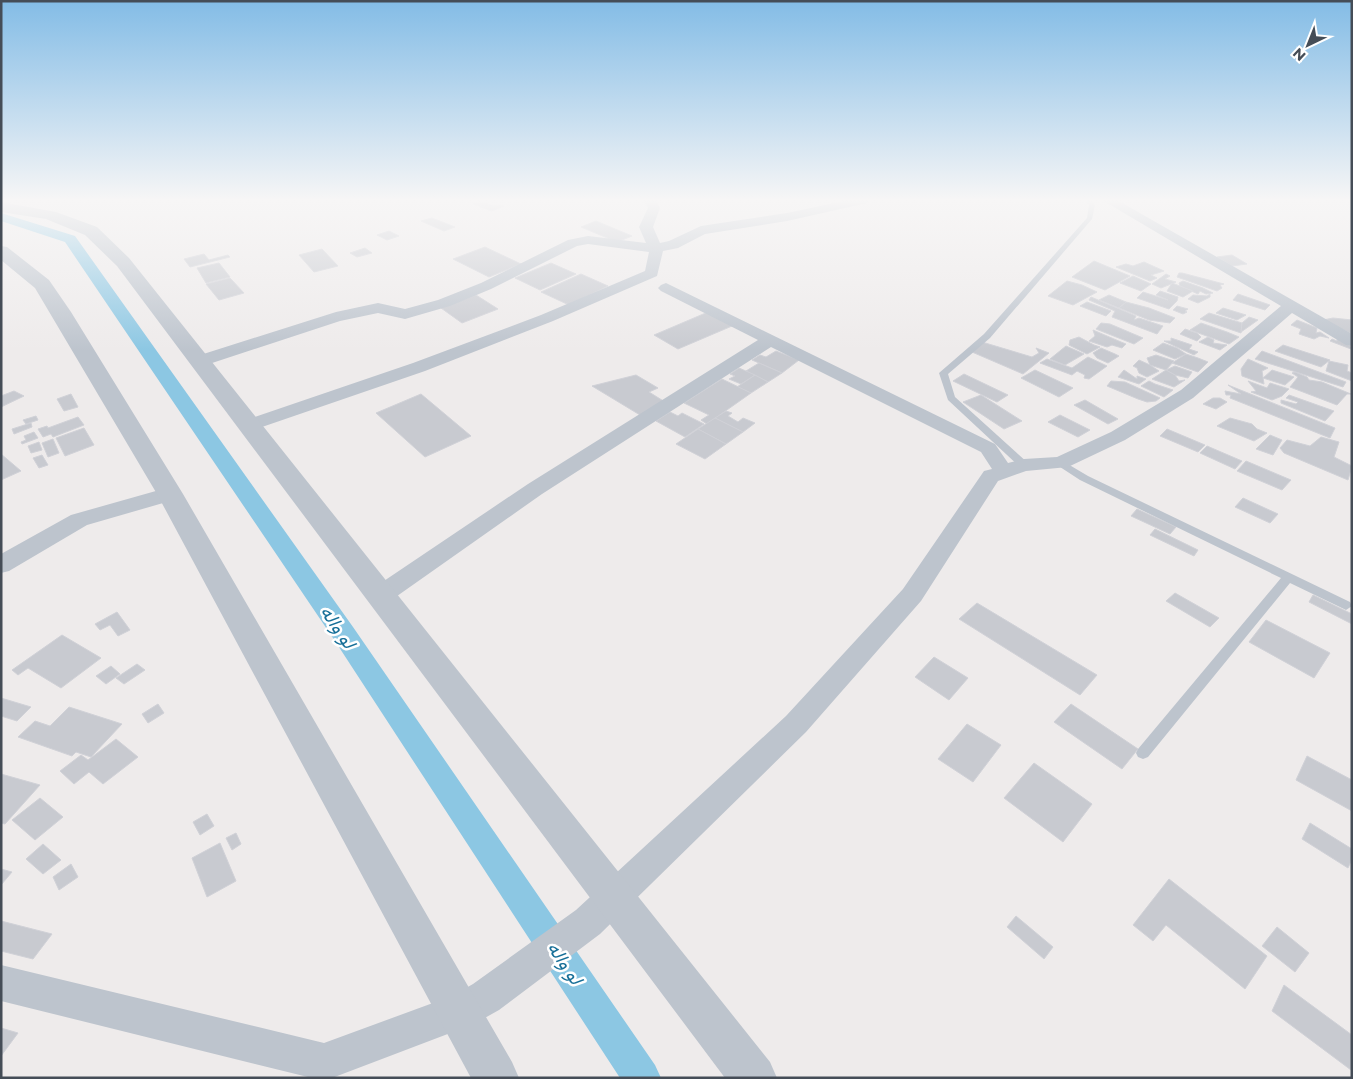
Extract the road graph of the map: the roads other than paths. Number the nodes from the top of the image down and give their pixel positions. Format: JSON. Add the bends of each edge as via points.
{"nodes":[{"id":1,"x":111,"y":250,"type":"edge"},
{"id":2,"x":558,"y":250,"type":"edge"},
{"id":3,"x":655,"y":250,"type":"edge"},
{"id":4,"x":1062,"y":250,"type":"edge"},
{"id":5,"x":1195,"y":250,"type":"edge"},
{"id":6,"x":1,"y":251,"type":"edge"},
{"id":7,"x":666,"y":288,"type":"dead end"},
{"id":8,"x":1291,"y":306,"type":"junction"},
{"id":9,"x":770,"y":340,"type":"junction"},
{"id":10,"x":1352,"y":341,"type":"edge"},
{"id":11,"x":200,"y":361,"type":"junction"},
{"id":12,"x":250,"y":425,"type":"junction"},
{"id":13,"x":1061,"y":463,"type":"junction"},
{"id":14,"x":1014,"y":468,"type":"junction"},
{"id":15,"x":170,"y":494,"type":"junction"},
{"id":16,"x":1,"y":565,"type":"edge"},
{"id":17,"x":1288,"y":578,"type":"junction"},
{"id":18,"x":381,"y":594,"type":"junction"},
{"id":19,"x":1346,"y":605,"type":"dead end"},
{"id":20,"x":1143,"y":752,"type":"dead end"},
{"id":21,"x":616,"y":896,"type":"junction"},
{"id":22,"x":1,"y":983,"type":"edge"},
{"id":23,"x":473,"y":1004,"type":"junction"},
{"id":24,"x":496,"y":1078,"type":"edge"},
{"id":25,"x":754,"y":1078,"type":"edge"}],
"edges":[{"from":1,"to":11,"type":"street"},
{"from":2,"to":11,"type":"street","via":[[444,303],[405,314],[378,308],[336,317]]},
{"from":3,"to":12,"type":"street","via":[[652,273],[419,367]]},
{"from":4,"to":14,"type":"lane","via":[[987,336],[943,373],[951,398]]},
{"from":5,"to":8,"type":"street"},
{"from":6,"to":15,"type":"street","via":[[42,284]]},
{"from":7,"to":9,"type":"street"},
{"from":8,"to":10,"type":"street"},
{"from":8,"to":13,"type":"street","via":[[1187,394],[1118,436]]},
{"from":9,"to":14,"type":"street","via":[[988,448]]},
{"from":9,"to":18,"type":"street","via":[[535,490]]},
{"from":11,"to":12,"type":"street"},
{"from":12,"to":18,"type":"street"},
{"from":13,"to":14,"type":"street"},
{"from":13,"to":17,"type":"lane","via":[[1084,478]]},
{"from":14,"to":21,"type":"street","via":[[992,476],[912,595],[796,724]]},
{"from":15,"to":16,"type":"street","via":[[79,520]]},
{"from":15,"to":23,"type":"street"},
{"from":17,"to":19,"type":"lane"},
{"from":17,"to":20,"type":"lane"},
{"from":18,"to":21,"type":"street"},
{"from":21,"to":23,"type":"street","via":[[588,922]]},
{"from":21,"to":25,"type":"street"},
{"from":22,"to":23,"type":"street","via":[[324,1062]]},
{"from":23,"to":24,"type":"street"}]}
